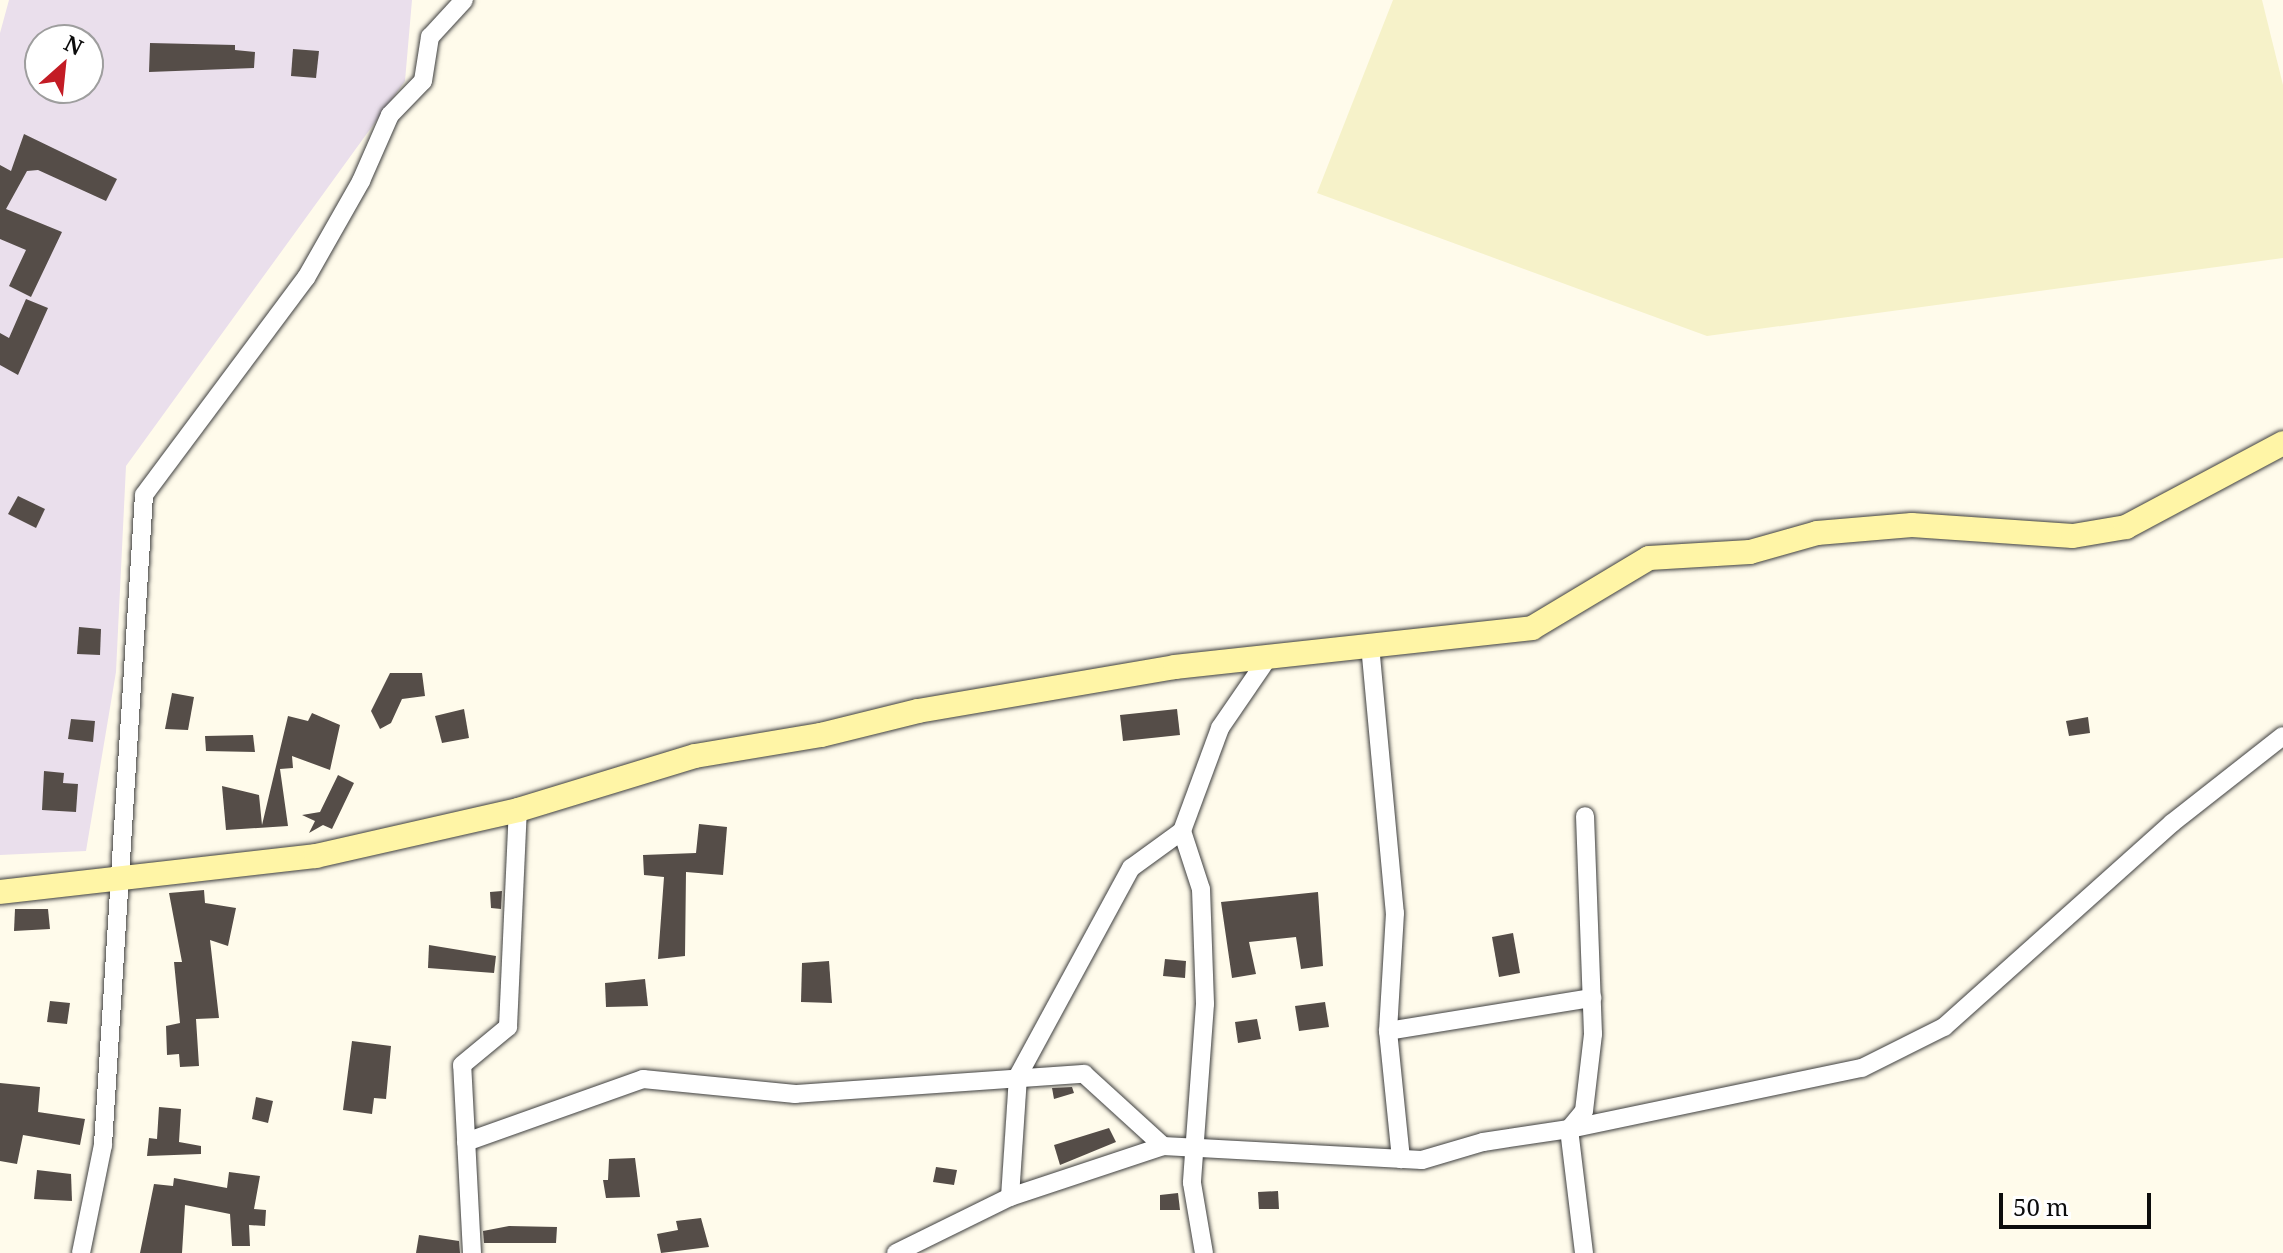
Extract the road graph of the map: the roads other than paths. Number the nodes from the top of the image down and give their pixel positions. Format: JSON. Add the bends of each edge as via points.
{"nodes":[{"id":1,"x":464,"y":0,"type":"edge"},
{"id":2,"x":2283,"y":443,"type":"edge"},
{"id":3,"x":1370,"y":645,"type":"junction"},
{"id":4,"x":1270,"y":655,"type":"junction"},
{"id":5,"x":2283,"y":736,"type":"edge"},
{"id":6,"x":518,"y":810,"type":"junction"},
{"id":7,"x":1585,"y":816,"type":"dead end"},
{"id":8,"x":1182,"y":831,"type":"junction"},
{"id":9,"x":118,"y":876,"type":"junction"},
{"id":10,"x":0,"y":892,"type":"edge"},
{"id":11,"x":1592,"y":998,"type":"junction"},
{"id":12,"x":1388,"y":1031,"type":"junction"},
{"id":13,"x":1018,"y":1076,"type":"junction"},
{"id":14,"x":1569,"y":1129,"type":"junction"},
{"id":15,"x":466,"y":1142,"type":"junction"},
{"id":16,"x":1163,"y":1146,"type":"junction"},
{"id":17,"x":1193,"y":1147,"type":"junction"},
{"id":18,"x":1401,"y":1159,"type":"junction"},
{"id":19,"x":1010,"y":1197,"type":"junction"},
{"id":20,"x":81,"y":1253,"type":"edge"},
{"id":21,"x":472,"y":1253,"type":"edge"},
{"id":22,"x":896,"y":1253,"type":"edge"},
{"id":23,"x":1204,"y":1253,"type":"edge"},
{"id":24,"x":1584,"y":1253,"type":"edge"}],
"edges":[{"from":1,"to":9,"type":"street","via":[[430,37],[423,81],[390,115],[361,181],[306,278],[144,495]]},
{"from":2,"to":3,"type":"main road","via":[[2126,527],[2073,536],[1912,525],[1817,533],[1750,552],[1649,558],[1532,628]]},
{"from":3,"to":4,"type":"main road"},
{"from":3,"to":12,"type":"street","via":[[1395,913]]},
{"from":4,"to":6,"type":"main road","via":[[918,711],[821,735],[695,756]]},
{"from":4,"to":8,"type":"street","via":[[1220,728]]},
{"from":5,"to":14,"type":"street","via":[[2172,823],[1944,1027],[1862,1068]]},
{"from":6,"to":9,"type":"main road","via":[[316,856]]},
{"from":6,"to":15,"type":"street","via":[[508,1027],[462,1065]]},
{"from":7,"to":11,"type":"street"},
{"from":8,"to":13,"type":"street","via":[[1131,868]]},
{"from":8,"to":17,"type":"street","via":[[1201,889],[1205,1004]]},
{"from":9,"to":10,"type":"main road"},
{"from":9,"to":20,"type":"street","via":[[103,1145]]},
{"from":11,"to":12,"type":"street"},
{"from":11,"to":14,"type":"street","via":[[1584,1111]]},
{"from":12,"to":18,"type":"street"},
{"from":13,"to":15,"type":"street","via":[[795,1094],[643,1079]]},
{"from":13,"to":16,"type":"street","via":[[1084,1074]]},
{"from":13,"to":19,"type":"street"},
{"from":14,"to":18,"type":"street","via":[[1483,1142],[1422,1160]]},
{"from":14,"to":24,"type":"street"},
{"from":15,"to":21,"type":"street"},
{"from":16,"to":17,"type":"street"},
{"from":16,"to":19,"type":"street"},
{"from":17,"to":18,"type":"street"},
{"from":17,"to":23,"type":"street","via":[[1192,1183]]},
{"from":19,"to":22,"type":"street"}]}
